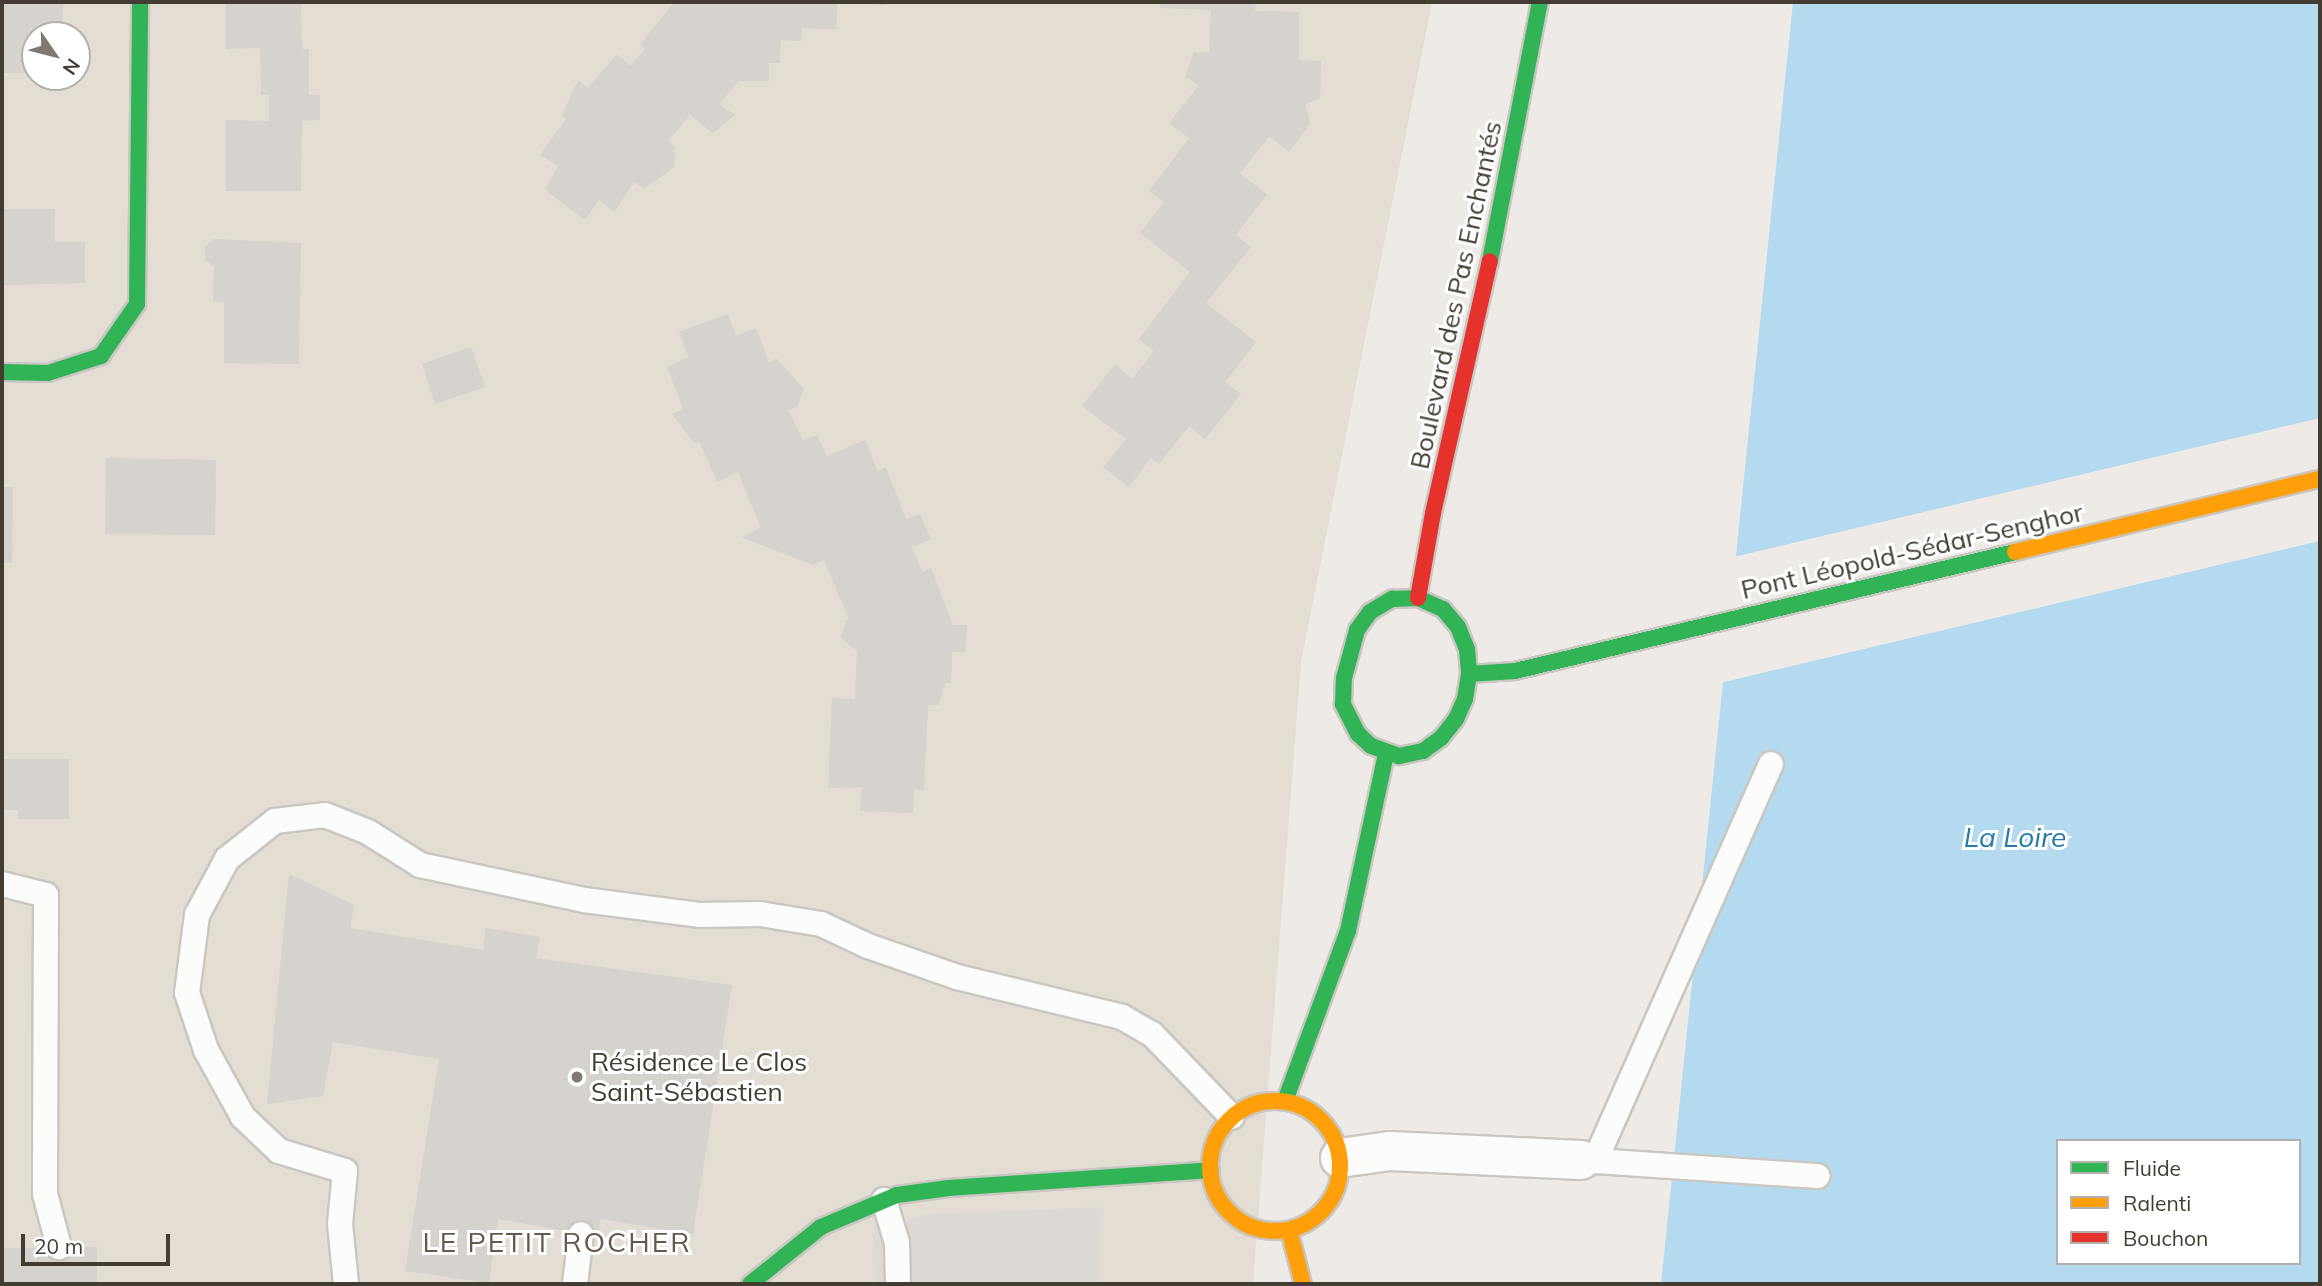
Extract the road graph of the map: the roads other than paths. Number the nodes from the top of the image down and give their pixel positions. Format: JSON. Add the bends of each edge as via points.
{"nodes":[{"id":1,"x":140,"y":2,"type":"edge"},
{"id":2,"x":1541,"y":2,"type":"edge"},
{"id":3,"x":2,"y":372,"type":"edge"},
{"id":4,"x":2320,"y":479,"type":"edge"},
{"id":5,"x":1418,"y":598,"type":"junction"},
{"id":6,"x":1469,"y":674,"type":"junction"},
{"id":7,"x":1386,"y":752,"type":"junction"},
{"id":8,"x":1771,"y":764,"type":"dead end"},
{"id":9,"x":2,"y":884,"type":"edge"},
{"id":10,"x":1285,"y":1101,"type":"junction"},
{"id":11,"x":1232,"y":1117,"type":"junction"},
{"id":12,"x":1340,"y":1158,"type":"junction"},
{"id":13,"x":1588,"y":1161,"type":"junction"},
{"id":14,"x":1210,"y":1170,"type":"junction"},
{"id":15,"x":1817,"y":1176,"type":"dead end"},
{"id":16,"x":884,"y":1200,"type":"junction"},
{"id":17,"x":1289,"y":1230,"type":"junction"},
{"id":18,"x":581,"y":1234,"type":"dead end"},
{"id":19,"x":59,"y":1247,"type":"dead end"},
{"id":20,"x":346,"y":1284,"type":"edge"},
{"id":21,"x":575,"y":1284,"type":"edge"},
{"id":22,"x":750,"y":1284,"type":"edge"},
{"id":23,"x":898,"y":1284,"type":"edge"},
{"id":24,"x":1303,"y":1284,"type":"edge"}],
"edges":[{"from":1,"to":3,"type":"main road","via":[[137,304],[100,356],[48,373]]},
{"from":2,"to":5,"type":"main road","name":"Boulevard des Pas Enchantés"},
{"from":4,"to":6,"type":"main road","name":"Pont Léopold-Sédar-Senghor","via":[[1515,671]]},
{"from":5,"to":6,"type":"main road","via":[[1443,609],[1458,627],[1467,649]]},
{"from":5,"to":7,"type":"main road","via":[[1392,599],[1370,612],[1349,652],[1343,704],[1358,734]]},
{"from":6,"to":7,"type":"main road","via":[[1465,699],[1441,738],[1423,751]]},
{"from":7,"to":10,"type":"main road","via":[[1348,931]]},
{"from":8,"to":13,"type":"lane"},
{"from":9,"to":19,"type":"lane","via":[[46,895],[46,1194]]},
{"from":10,"to":11,"type":"main road","via":[[1254,1104]]},
{"from":10,"to":12,"type":"main road","via":[[1318,1117],[1335,1139]]},
{"from":11,"to":14,"type":"main road","via":[[1212,1147]]},
{"from":11,"to":20,"type":"lane","via":[[1152,1034],[1122,1017],[957,977],[821,924],[760,914],[699,915],[584,900],[420,865],[368,832],[325,815],[275,821],[227,859],[197,915],[187,993],[206,1050],[243,1117],[279,1151],[345,1171],[340,1224]]},
{"from":12,"to":13,"type":"street","via":[[1390,1151]]},
{"from":12,"to":17,"type":"main road","via":[[1332,1198],[1310,1221]]},
{"from":13,"to":15,"type":"lane"},
{"from":14,"to":16,"type":"main road","via":[[949,1188]]},
{"from":14,"to":17,"type":"main road","via":[[1217,1196],[1238,1220],[1260,1230]]},
{"from":16,"to":22,"type":"main road","via":[[821,1227]]},
{"from":16,"to":23,"type":"lane","via":[[897,1243]]},
{"from":17,"to":24,"type":"main road"},
{"from":18,"to":21,"type":"lane"}]}
